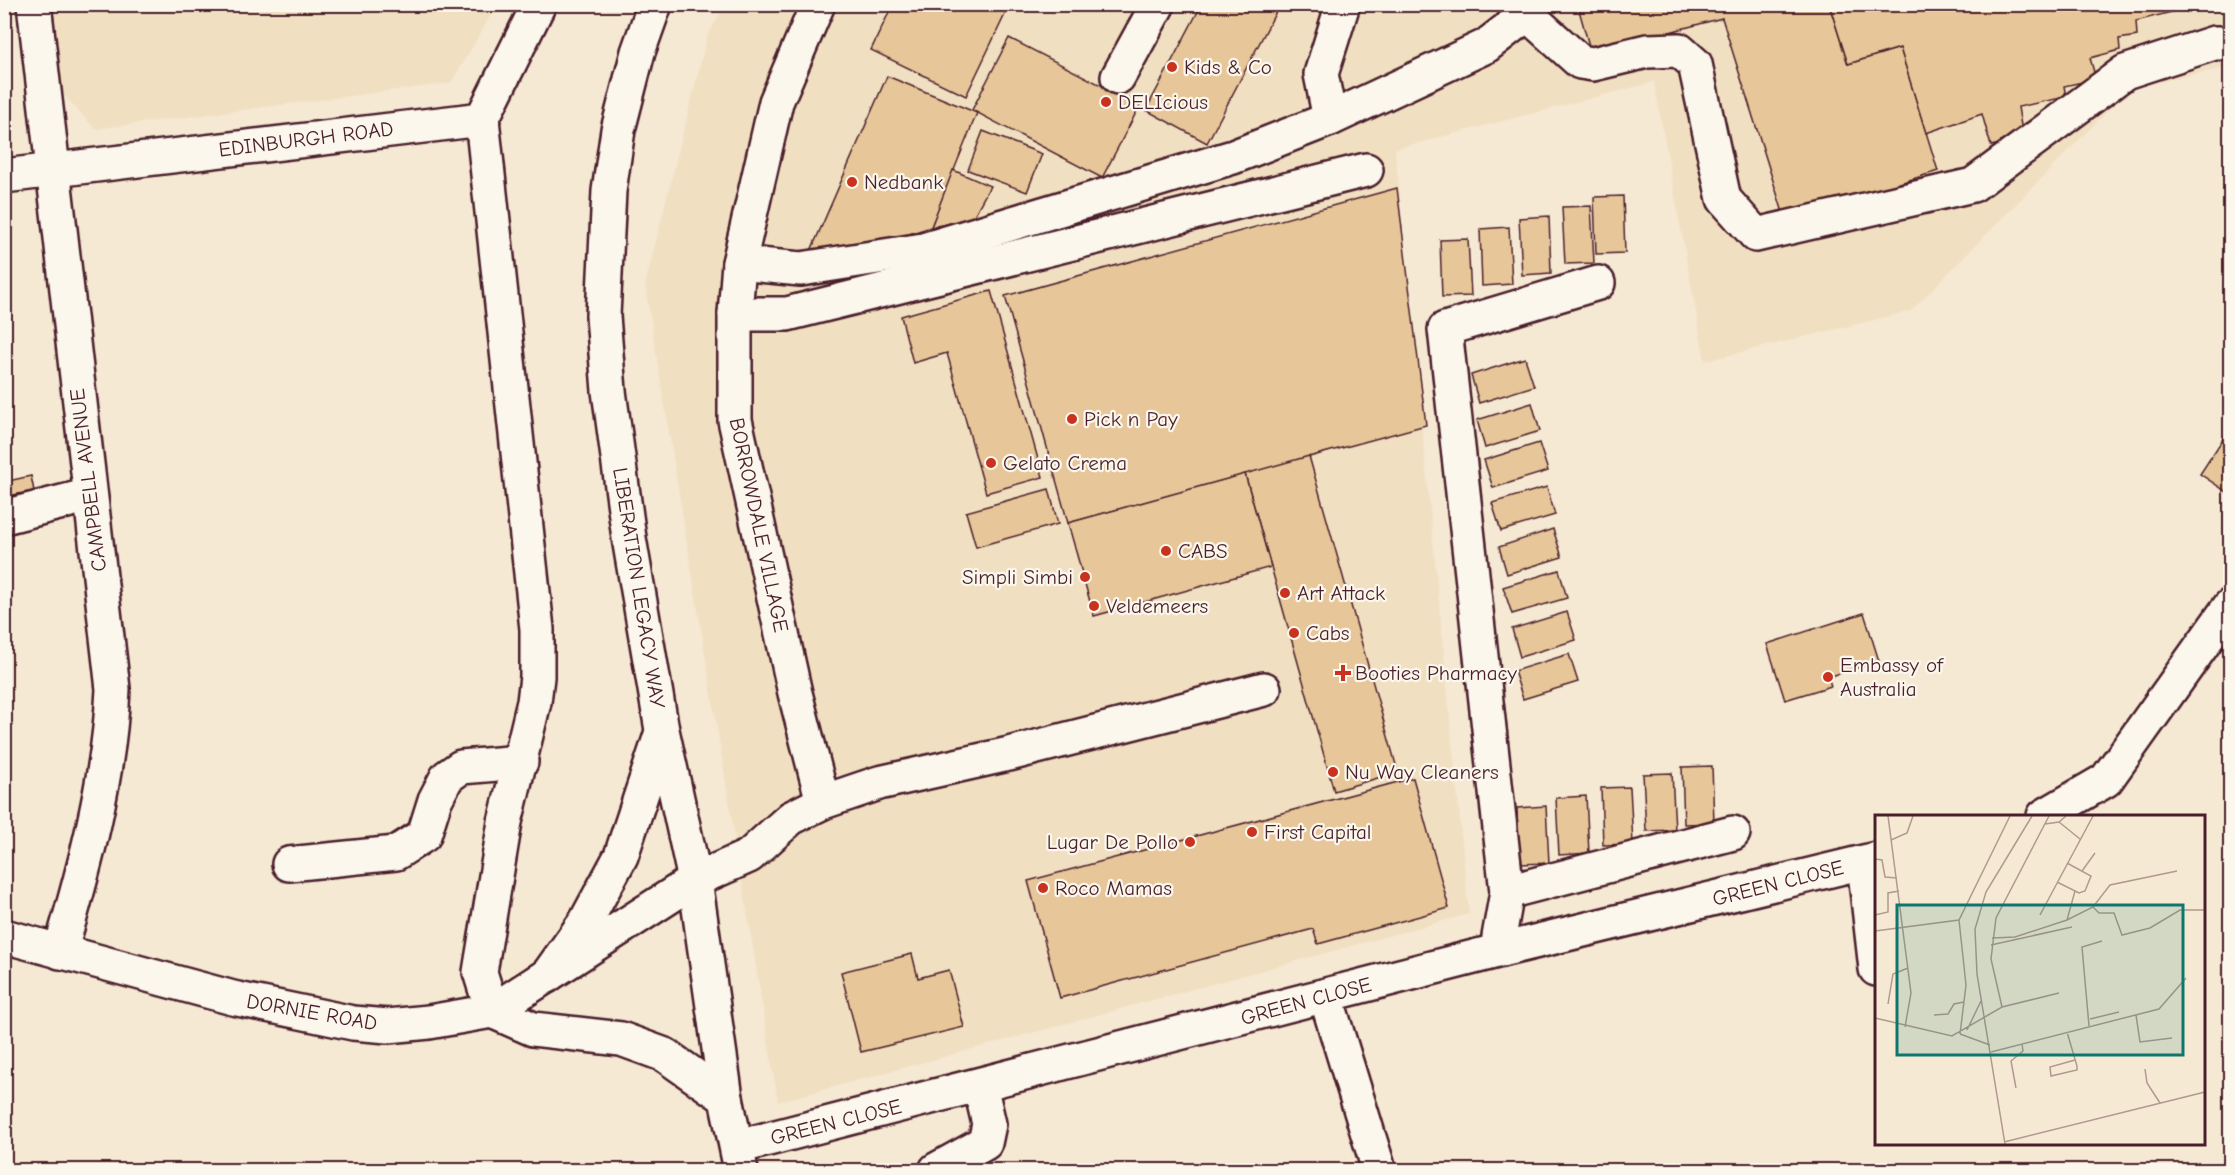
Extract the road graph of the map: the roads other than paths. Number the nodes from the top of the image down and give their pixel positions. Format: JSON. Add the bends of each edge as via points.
{"nodes":[{"id":1,"x":34,"y":4,"type":"edge"},
{"id":2,"x":539,"y":4,"type":"edge"},
{"id":3,"x":656,"y":4,"type":"edge"},
{"id":4,"x":818,"y":4,"type":"edge"},
{"id":5,"x":1158,"y":4,"type":"edge"},
{"id":6,"x":1343,"y":4,"type":"edge"},
{"id":7,"x":1531,"y":9,"type":"edge"},
{"id":8,"x":2230,"y":43,"type":"edge"},
{"id":9,"x":1118,"y":77,"type":"dead end"},
{"id":10,"x":482,"y":119,"type":"junction"},
{"id":11,"x":1330,"y":119,"type":"junction"},
{"id":12,"x":51,"y":168,"type":"junction"},
{"id":13,"x":1366,"y":170,"type":"dead end"},
{"id":14,"x":4,"y":176,"type":"edge"},
{"id":15,"x":740,"y":262,"type":"junction"},
{"id":16,"x":1598,"y":283,"type":"dead end"},
{"id":17,"x":735,"y":314,"type":"junction"},
{"id":18,"x":90,"y":495,"type":"junction"},
{"id":19,"x":4,"y":517,"type":"edge"},
{"id":20,"x":2230,"y":606,"type":"edge"},
{"id":21,"x":1264,"y":689,"type":"dead end"},
{"id":22,"x":662,"y":730,"type":"junction"},
{"id":23,"x":521,"y":762,"type":"junction"},
{"id":24,"x":823,"y":802,"type":"junction"},
{"id":25,"x":2046,"y":815,"type":"edge"},
{"id":26,"x":1733,"y":834,"type":"dead end"},
{"id":27,"x":1870,"y":861,"type":"edge"},
{"id":28,"x":289,"y":864,"type":"dead end"},
{"id":29,"x":695,"y":880,"type":"junction"},
{"id":30,"x":1507,"y":892,"type":"junction"},
{"id":31,"x":4,"y":936,"type":"edge"},
{"id":32,"x":1501,"y":950,"type":"junction"},
{"id":33,"x":1875,"y":951,"type":"edge"},
{"id":34,"x":60,"y":952,"type":"junction"},
{"id":35,"x":547,"y":976,"type":"junction"},
{"id":36,"x":1326,"y":997,"type":"junction"},
{"id":37,"x":492,"y":1011,"type":"junction"},
{"id":38,"x":981,"y":1085,"type":"junction"},
{"id":39,"x":726,"y":1098,"type":"junction"},
{"id":40,"x":739,"y":1159,"type":"edge"},
{"id":41,"x":936,"y":1170,"type":"edge"},
{"id":42,"x":1379,"y":1170,"type":"edge"}],
"edges":[{"from":1,"to":12,"type":"street","name":"CAMPBELL AVENUE"},
{"from":2,"to":10,"type":"street"},
{"from":3,"to":22,"type":"street","name":"LIBERATION LEGACY WAY","via":[[638,52],[618,130],[609,191],[603,316],[629,538]]},
{"from":4,"to":15,"type":"street","name":"BORROWDALE VILLAGE","via":[[776,102]]},
{"from":5,"to":9,"type":"street"},
{"from":6,"to":11,"type":"street","via":[[1322,74]]},
{"from":7,"to":8,"type":"street","via":[[1580,62],[1593,64],[1647,51],[1679,50],[1695,64],[1724,199],[1756,235],[1973,185],[2125,72],[2214,43]]},
{"from":7,"to":11,"type":"street","via":[[1486,46]]},
{"from":10,"to":12,"type":"street","name":"EDINBURGH ROAD"},
{"from":10,"to":23,"type":"street","via":[[537,629],[537,677]]},
{"from":11,"to":15,"type":"street","via":[[1233,157],[923,250],[801,269]]},
{"from":12,"to":14,"type":"street","name":"EDINBURGH ROAD"},
{"from":12,"to":18,"type":"street","name":"CAMPBELL AVENUE"},
{"from":13,"to":17,"type":"street","via":[[787,314]]},
{"from":15,"to":17,"type":"street","name":"BORROWDALE VILLAGE"},
{"from":16,"to":30,"type":"street","via":[[1445,329]]},
{"from":17,"to":24,"type":"street","name":"BORROWDALE VILLAGE","via":[[735,420]]},
{"from":18,"to":19,"type":"street"},
{"from":18,"to":34,"type":"street","name":"CAMPBELL AVENUE","via":[[113,689],[112,715],[88,851]]},
{"from":20,"to":25,"type":"street","via":[[2106,780]]},
{"from":21,"to":24,"type":"street","via":[[879,783]]},
{"from":22,"to":29,"type":"street","name":"LIBERATION LEGACY WAY"},
{"from":22,"to":35,"type":"street","via":[[621,856],[586,921]]},
{"from":23,"to":28,"type":"street","via":[[461,767],[447,777],[424,835],[396,854]]},
{"from":23,"to":37,"type":"street","via":[[505,822],[480,972]]},
{"from":24,"to":29,"type":"street","via":[[791,818],[749,856]]},
{"from":26,"to":30,"type":"street"},
{"from":27,"to":32,"type":"street","name":"GREEN CLOSE"},
{"from":27,"to":33,"type":"street"},
{"from":29,"to":35,"type":"street","name":"DORNIE ROAD"},
{"from":29,"to":39,"type":"street","name":"LIBERATION LEGACY WAY"},
{"from":30,"to":32,"type":"street","via":[[1498,937]]},
{"from":31,"to":34,"type":"street","name":"DORNIE ROAD"},
{"from":32,"to":36,"type":"street","name":"GREEN CLOSE"},
{"from":34,"to":37,"type":"street","name":"DORNIE ROAD","via":[[233,998],[353,1023],[408,1024]]},
{"from":35,"to":37,"type":"street","name":"DORNIE ROAD"},
{"from":36,"to":38,"type":"street","name":"GREEN CLOSE"},
{"from":36,"to":42,"type":"street"},
{"from":37,"to":39,"type":"street","via":[[533,1029],[621,1039],[665,1055]]},
{"from":38,"to":40,"type":"street","name":"GREEN CLOSE"},
{"from":38,"to":41,"type":"street","via":[[989,1124],[985,1143]]},
{"from":39,"to":40,"type":"street","name":"LIBERATION LEGACY WAY"}]}
